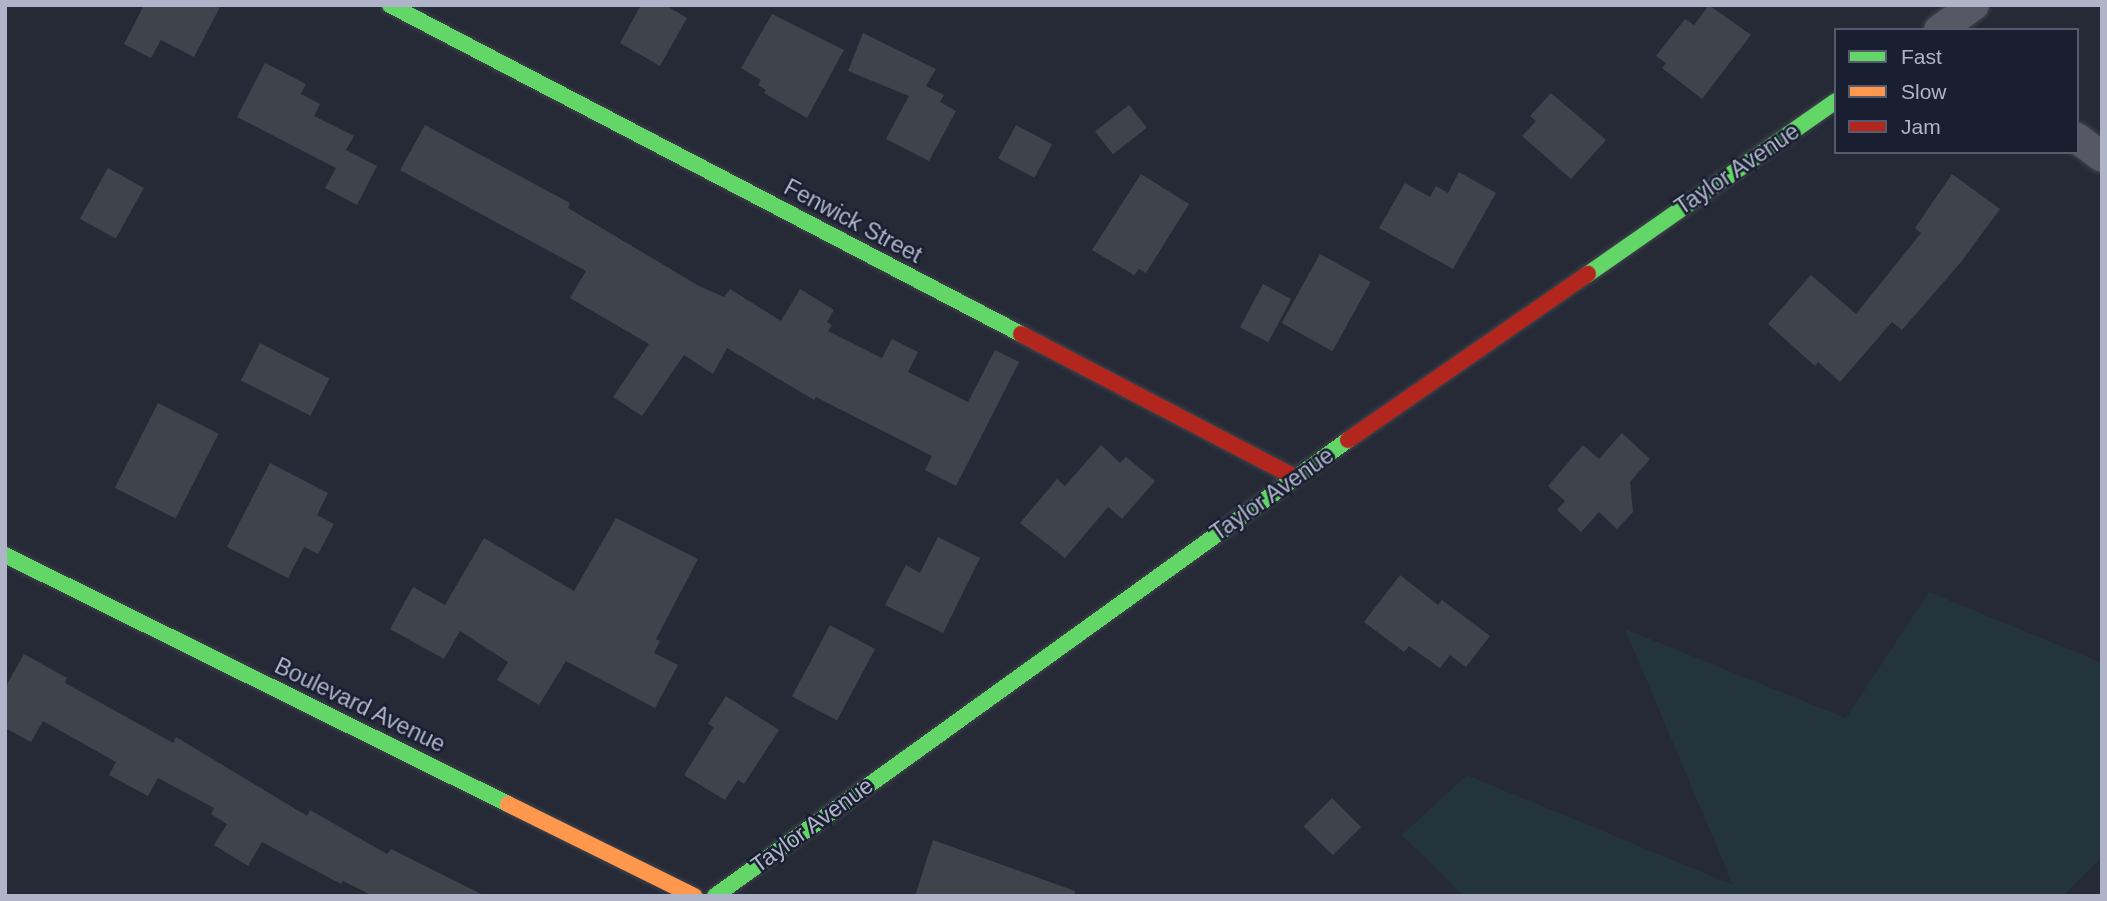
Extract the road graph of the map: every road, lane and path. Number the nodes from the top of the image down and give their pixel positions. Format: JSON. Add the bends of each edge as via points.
{"nodes":[{"id":1,"x":390,"y":5,"type":"edge"},
{"id":2,"x":1974,"y":5,"type":"edge"},
{"id":3,"x":1942,"y":28,"type":"edge"},
{"id":4,"x":1834,"y":102,"type":"edge"},
{"id":5,"x":2079,"y":140,"type":"edge"},
{"id":6,"x":2102,"y":157,"type":"edge"},
{"id":7,"x":1295,"y":477,"type":"junction"},
{"id":8,"x":5,"y":555,"type":"edge"},
{"id":9,"x":694,"y":896,"type":"edge"},
{"id":10,"x":715,"y":896,"type":"edge"}],
"edges":[{"from":1,"to":7,"type":"street","name":"Fenwick Street"},
{"from":2,"to":3,"type":"street"},
{"from":4,"to":7,"type":"street","name":"Taylor Avenue"},
{"from":5,"to":6,"type":"street"},
{"from":7,"to":10,"type":"street","name":"Taylor Avenue"},
{"from":8,"to":9,"type":"street","name":"Boulevard Avenue"}]}
